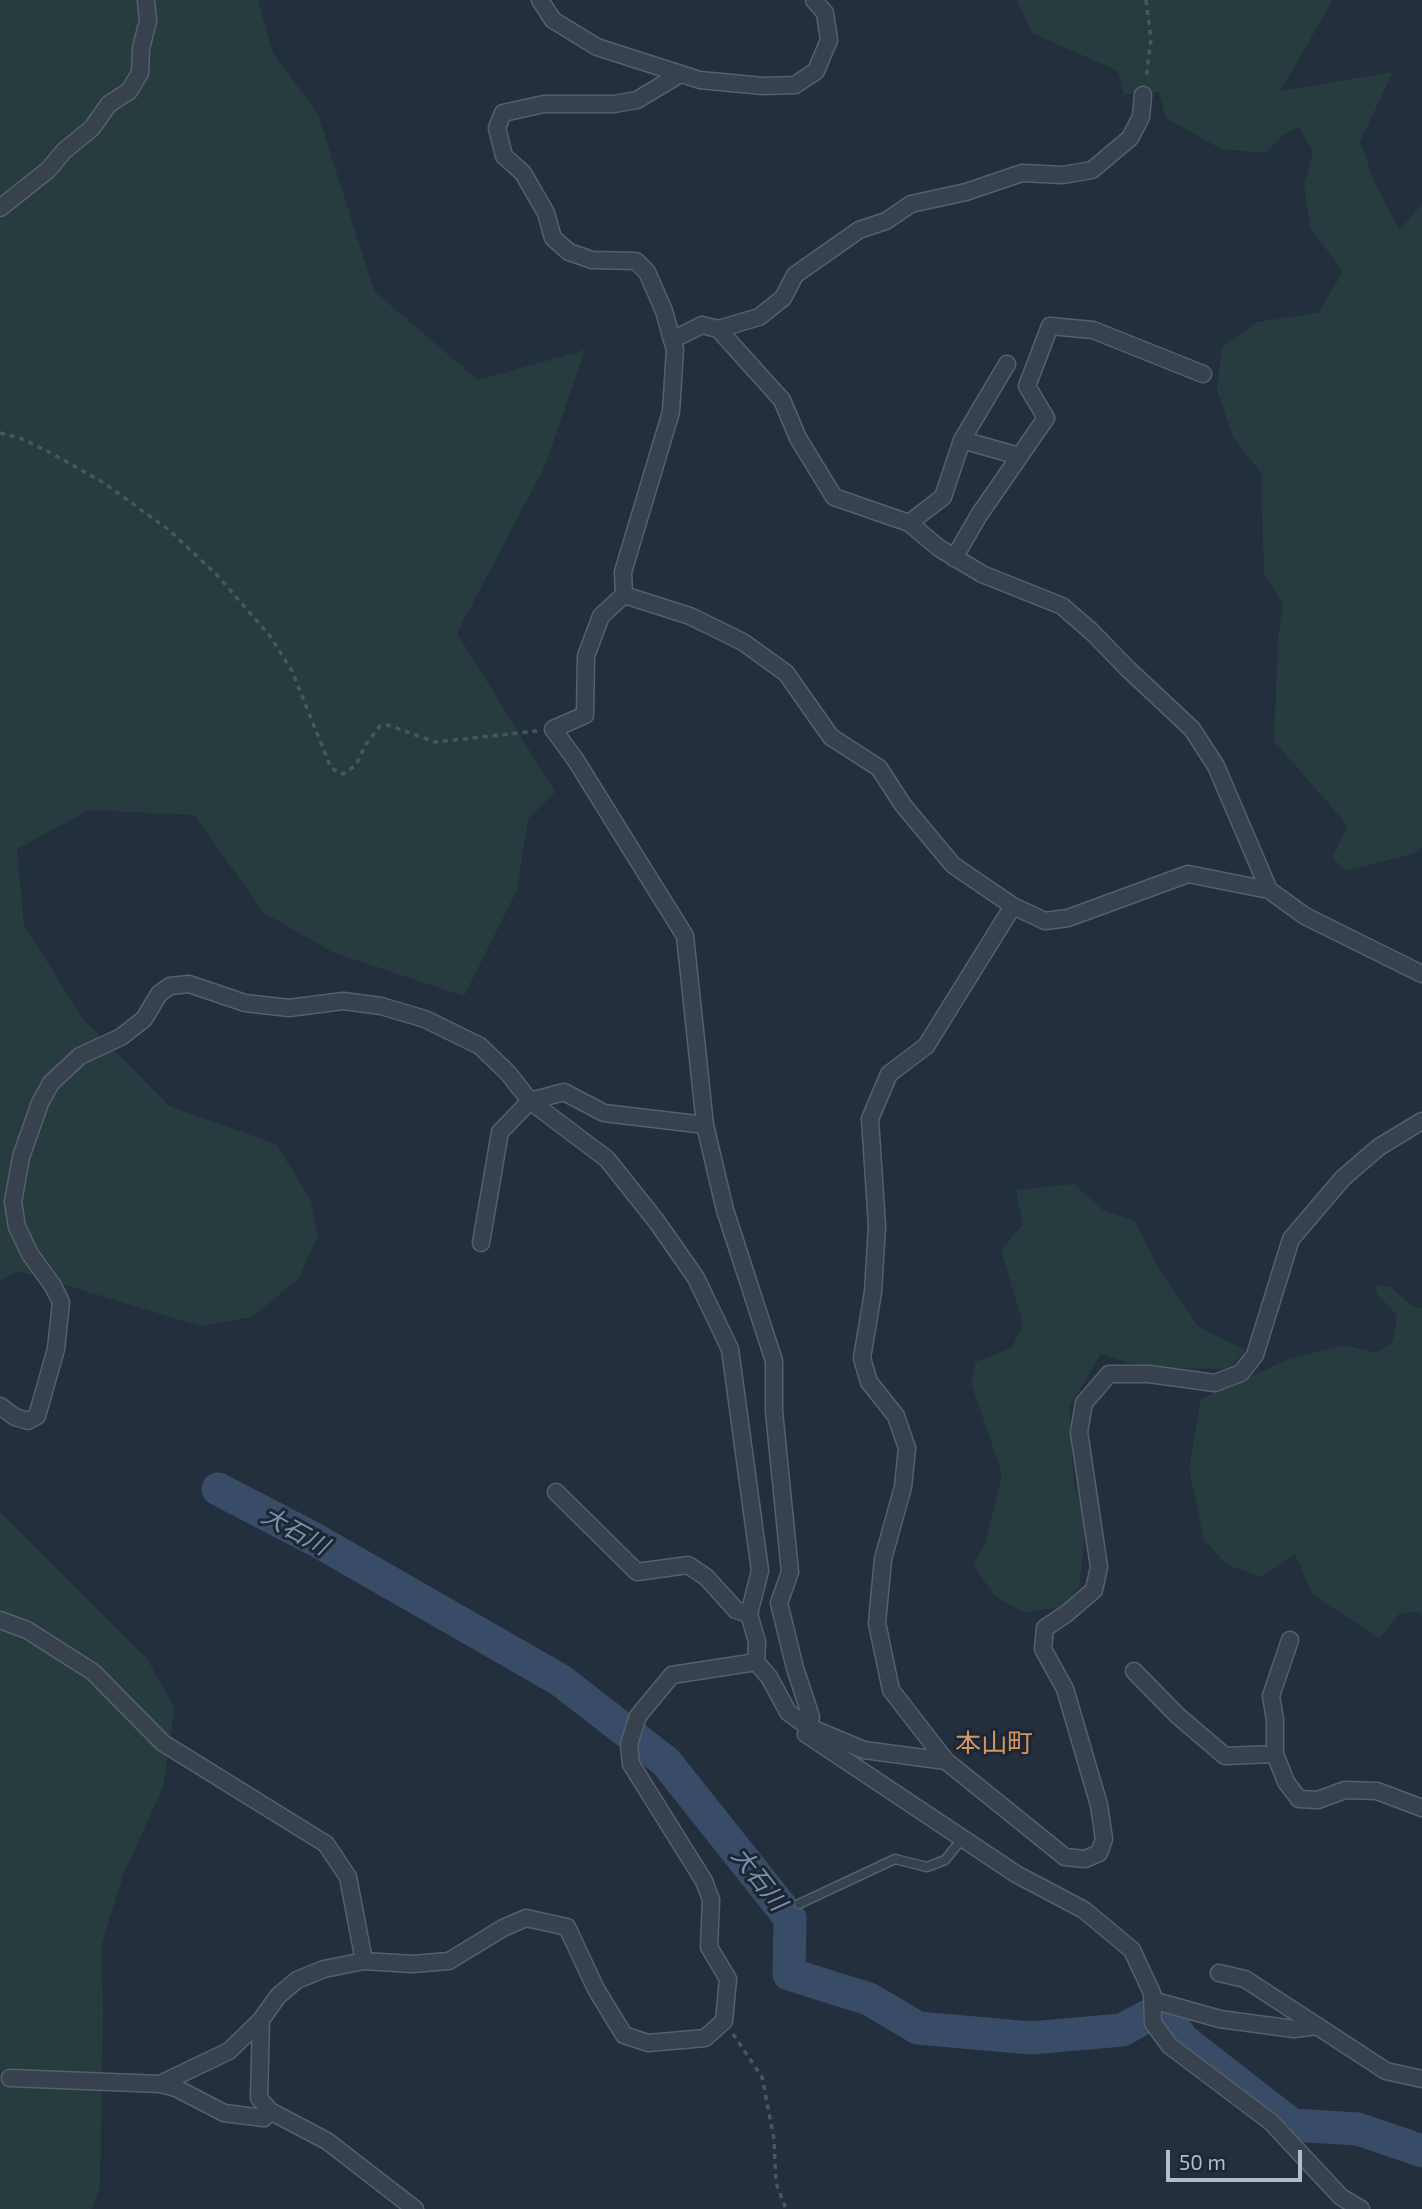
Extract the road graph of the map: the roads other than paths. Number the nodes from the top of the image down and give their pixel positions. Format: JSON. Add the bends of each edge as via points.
{"nodes":[{"id":1,"x":146,"y":0,"type":"edge"},
{"id":2,"x":540,"y":0,"type":"edge"},
{"id":3,"x":814,"y":0,"type":"edge"},
{"id":4,"x":680,"y":74,"type":"junction"},
{"id":5,"x":1143,"y":95,"type":"road end"},
{"id":6,"x":0,"y":208,"type":"edge"},
{"id":7,"x":718,"y":329,"type":"junction"},
{"id":8,"x":672,"y":340,"type":"junction"},
{"id":9,"x":1007,"y":364,"type":"dead end"},
{"id":10,"x":1203,"y":374,"type":"dead end"},
{"id":11,"x":962,"y":440,"type":"junction"},
{"id":12,"x":1020,"y":456,"type":"junction"},
{"id":13,"x":909,"y":523,"type":"junction"},
{"id":14,"x":954,"y":558,"type":"junction"},
{"id":15,"x":624,"y":595,"type":"junction"},
{"id":16,"x":1269,"y":890,"type":"junction"},
{"id":17,"x":1013,"y":906,"type":"junction"},
{"id":18,"x":1422,"y":974,"type":"edge"},
{"id":19,"x":530,"y":1101,"type":"junction"},
{"id":20,"x":1422,"y":1121,"type":"edge"},
{"id":21,"x":705,"y":1125,"type":"junction"},
{"id":22,"x":481,"y":1242,"type":"dead end"},
{"id":23,"x":0,"y":1406,"type":"edge"},
{"id":24,"x":556,"y":1492,"type":"dead end"},
{"id":25,"x":749,"y":1614,"type":"junction"},
{"id":26,"x":0,"y":1620,"type":"edge"},
{"id":27,"x":1290,"y":1640,"type":"dead end"},
{"id":28,"x":756,"y":1662,"type":"junction"},
{"id":29,"x":1134,"y":1671,"type":"dead end"},
{"id":30,"x":807,"y":1726,"type":"junction"},
{"id":31,"x":1275,"y":1754,"type":"junction"},
{"id":32,"x":946,"y":1761,"type":"junction"},
{"id":33,"x":1422,"y":1808,"type":"edge"},
{"id":34,"x":962,"y":1839,"type":"junction"},
{"id":35,"x":799,"y":1904,"type":"dead end"},
{"id":36,"x":364,"y":1961,"type":"junction"},
{"id":37,"x":1219,"y":1973,"type":"dead end"},
{"id":38,"x":1152,"y":2000,"type":"junction"},
{"id":39,"x":261,"y":2020,"type":"junction"},
{"id":40,"x":1318,"y":2026,"type":"junction"},
{"id":41,"x":10,"y":2078,"type":"dead end"},
{"id":42,"x":1422,"y":2079,"type":"edge"},
{"id":43,"x":160,"y":2084,"type":"junction"},
{"id":44,"x":270,"y":2111,"type":"junction"},
{"id":45,"x":415,"y":2209,"type":"edge"},
{"id":46,"x":1361,"y":2209,"type":"edge"}],
"edges":[{"from":1,"to":6,"type":"street","via":[[148,21],[140,73],[129,91],[109,104],[92,128],[48,170]]},
{"from":2,"to":4,"type":"street","via":[[553,20],[597,47]]},
{"from":3,"to":4,"type":"street","via":[[825,13],[829,40],[816,71],[795,85],[699,80]]},
{"from":4,"to":8,"type":"street","via":[[637,100],[544,104],[503,113],[496,128],[504,156],[523,173],[553,237],[569,252],[592,260],[636,261],[647,272]]},
{"from":5,"to":7,"type":"street","via":[[1130,138],[1092,170],[1063,175],[1021,173],[911,204],[886,221],[859,230],[795,275],[783,298],[760,317]]},
{"from":7,"to":8,"type":"street","via":[[702,325]]},
{"from":7,"to":13,"type":"street","via":[[782,400],[798,438],[834,496]]},
{"from":8,"to":15,"type":"street","via":[[671,412],[622,572]]},
{"from":9,"to":11,"type":"street"},
{"from":10,"to":12,"type":"street","via":[[1093,330],[1050,326],[1027,386],[1046,418]]},
{"from":11,"to":12,"type":"street"},
{"from":11,"to":13,"type":"street","via":[[943,497]]},
{"from":12,"to":14,"type":"street"},
{"from":13,"to":14,"type":"street"},
{"from":14,"to":16,"type":"street","via":[[1062,606],[1192,729],[1216,766]]},
{"from":15,"to":17,"type":"street","via":[[691,616],[743,642],[786,673],[831,737],[879,768],[953,865]]},
{"from":15,"to":21,"type":"street","via":[[601,616],[586,656],[585,715],[553,729],[684,936]]},
{"from":16,"to":17,"type":"street","via":[[1188,874],[1068,918],[1045,921]]},
{"from":16,"to":18,"type":"street","via":[[1305,916]]},
{"from":17,"to":32,"type":"street","via":[[926,1046],[889,1074],[870,1119],[877,1226],[862,1359],[869,1382],[896,1416],[907,1448],[903,1487],[883,1559],[877,1623],[891,1690]]},
{"from":19,"to":21,"type":"street","via":[[564,1091],[604,1113]]},
{"from":19,"to":22,"type":"street","via":[[500,1132]]},
{"from":19,"to":23,"type":"street","via":[[480,1046],[414,1016],[343,1001],[289,1007],[245,1003],[189,984],[170,986],[159,994],[144,1019],[121,1037],[80,1056],[51,1083],[40,1102],[21,1157],[13,1202],[30,1254],[61,1302],[61,1316],[37,1416],[27,1421]]},
{"from":19,"to":25,"type":"street","via":[[607,1159],[696,1278],[730,1349],[760,1571]]},
{"from":20,"to":32,"type":"street","via":[[1379,1147],[1343,1178],[1291,1239],[1255,1355],[1241,1373],[1215,1383],[1109,1374],[1084,1403],[1079,1432],[1099,1567],[1094,1590],[1045,1628],[1043,1649],[1065,1689],[1096,1794],[1104,1839],[1099,1853],[1085,1859],[1065,1857]]},
{"from":21,"to":30,"type":"street","via":[[725,1210],[774,1361],[774,1410],[790,1572],[779,1603],[811,1717]]},
{"from":24,"to":25,"type":"street","via":[[637,1572],[688,1565],[706,1577],[736,1610]]},
{"from":25,"to":28,"type":"street","via":[[757,1642]]},
{"from":26,"to":36,"type":"street","via":[[27,1630],[93,1672],[163,1744],[326,1844],[348,1877]]},
{"from":27,"to":31,"type":"street","via":[[1271,1696]]},
{"from":28,"to":30,"type":"street","via":[[788,1712]]},
{"from":28,"to":36,"type":"street","via":[[672,1675],[638,1716],[629,1744],[631,1764],[704,1881],[711,1900],[709,1947],[728,1979],[724,2021],[705,2038],[648,2043],[624,2035],[567,1927],[526,1918],[449,1961]]},
{"from":29,"to":31,"type":"street","via":[[1225,1756]]},
{"from":30,"to":32,"type":"street","via":[[864,1750]]},
{"from":30,"to":34,"type":"street","via":[[806,1734]]},
{"from":31,"to":33,"type":"street","via":[[1299,1799],[1318,1800],[1345,1790],[1377,1791]]},
{"from":34,"to":35,"type":"lane","via":[[946,1860],[927,1867],[895,1859]]},
{"from":34,"to":38,"type":"street","via":[[1084,1910],[1132,1950]]},
{"from":36,"to":39,"type":"street","via":[[297,1980]]},
{"from":37,"to":40,"type":"street","via":[[1245,1979]]},
{"from":38,"to":40,"type":"street","via":[[1220,2019],[1294,2029]]},
{"from":38,"to":46,"type":"street","via":[[1153,2023],[1170,2046],[1271,2122],[1340,2197]]},
{"from":39,"to":43,"type":"street","via":[[229,2051]]},
{"from":39,"to":44,"type":"street","via":[[259,2098]]},
{"from":40,"to":42,"type":"street","via":[[1386,2071]]},
{"from":41,"to":43,"type":"street"},
{"from":43,"to":44,"type":"street","via":[[224,2113],[264,2118]]},
{"from":44,"to":45,"type":"street","via":[[327,2141]]}]}
